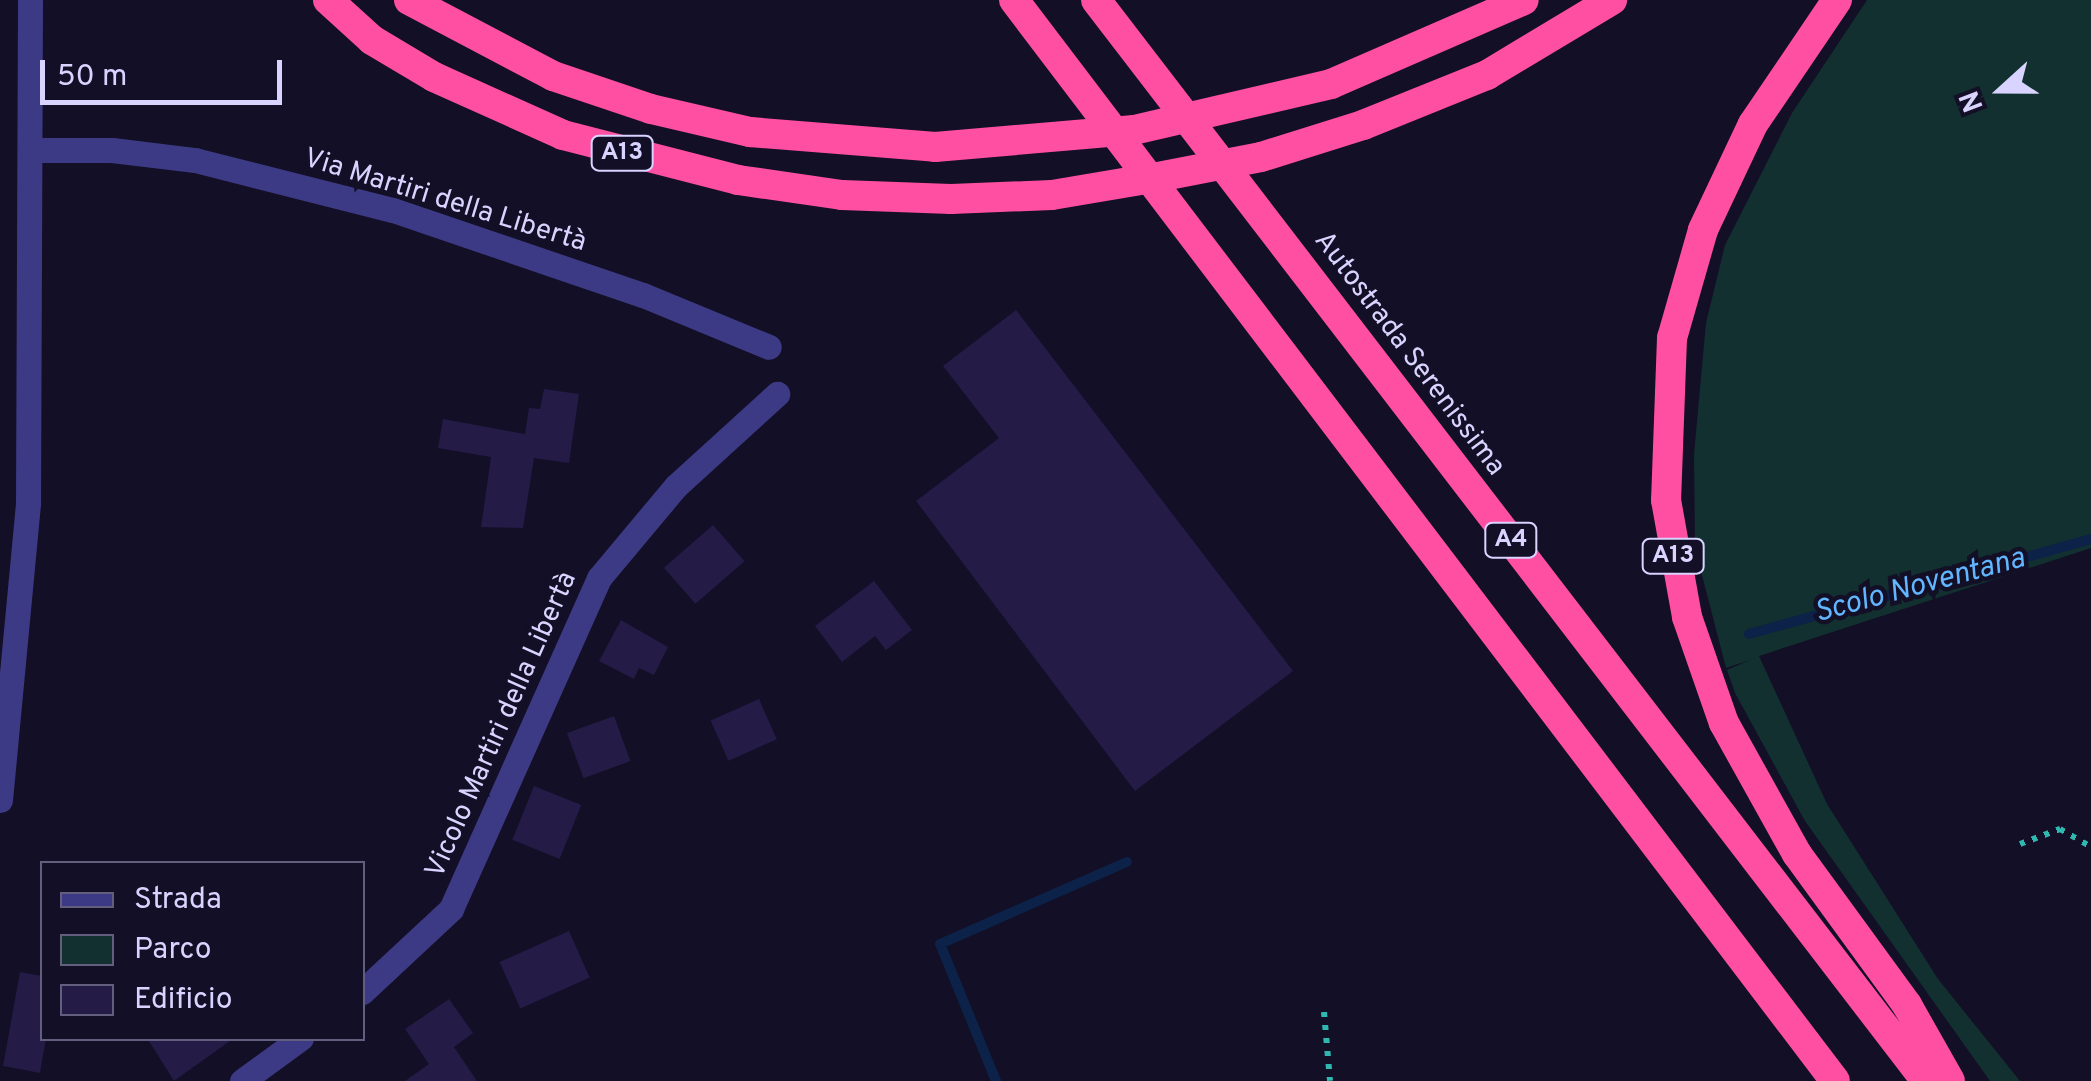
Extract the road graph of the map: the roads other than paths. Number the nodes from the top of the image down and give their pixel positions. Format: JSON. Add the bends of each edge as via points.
{"nodes":[{"id":1,"x":30,"y":0,"type":"edge"},
{"id":2,"x":328,"y":0,"type":"edge"},
{"id":3,"x":409,"y":0,"type":"edge"},
{"id":4,"x":1014,"y":0,"type":"edge"},
{"id":5,"x":1096,"y":0,"type":"edge"},
{"id":6,"x":1524,"y":0,"type":"edge"},
{"id":7,"x":1612,"y":0,"type":"edge"},
{"id":8,"x":1837,"y":0,"type":"edge"},
{"id":9,"x":34,"y":150,"type":"junction"},
{"id":10,"x":768,"y":347,"type":"dead end"},
{"id":11,"x":778,"y":394,"type":"dead end"},
{"id":12,"x":0,"y":800,"type":"edge"},
{"id":13,"x":365,"y":989,"type":"edge"},
{"id":14,"x":297,"y":1041,"type":"edge"},
{"id":15,"x":242,"y":1081,"type":"edge"},
{"id":16,"x":1835,"y":1081,"type":"edge"},
{"id":17,"x":1926,"y":1081,"type":"edge"},
{"id":18,"x":1950,"y":1081,"type":"edge"}],
"edges":[{"from":1,"to":9,"type":"street"},
{"from":2,"to":7,"type":"highway","number":"A13","bridge":true,"via":[[372,40],[434,77],[563,135],[738,180],[842,195],[952,199],[1052,195],[1261,157],[1487,75]]},
{"from":3,"to":6,"type":"highway","bridge":true,"via":[[553,76],[651,109],[750,132],[935,147],[1134,130],[1331,84]]},
{"from":4,"to":16,"type":"highway","number":"A4"},
{"from":5,"to":17,"type":"highway","name":"Autostrada Serenissima","number":"A4"},
{"from":8,"to":18,"type":"highway","number":"A13","via":[[1753,124],[1702,230],[1672,338],[1666,500],[1687,617],[1724,723],[1797,854],[1908,1005]]},
{"from":9,"to":10,"type":"street","name":"Via Martiri della Libertà","via":[[195,160],[393,210],[642,295]]},
{"from":9,"to":12,"type":"street","via":[[28,503]]},
{"from":11,"to":13,"type":"street","name":"Vicolo Martiri della Libertà","via":[[676,486],[600,578],[452,909]]},
{"from":14,"to":15,"type":"street"}]}
